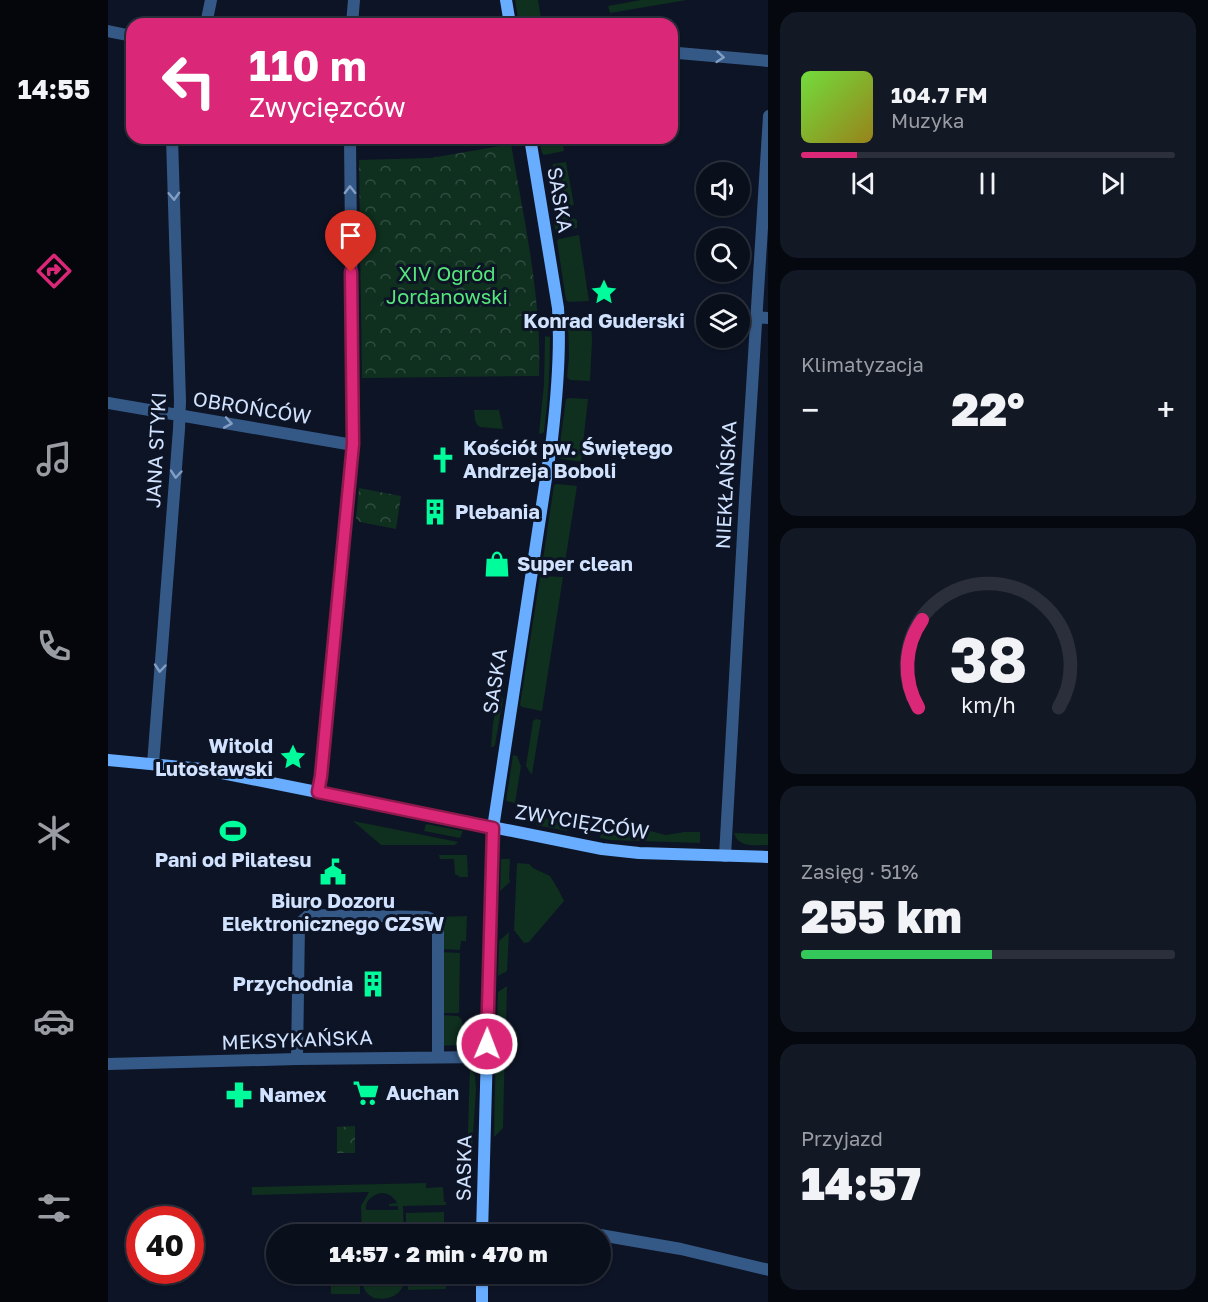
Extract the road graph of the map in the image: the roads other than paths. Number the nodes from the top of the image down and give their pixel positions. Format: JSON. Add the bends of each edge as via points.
{"nodes":[{"id":1,"x":211,"y":0,"type":"edge"},
{"id":2,"x":354,"y":0,"type":"edge"},
{"id":3,"x":506,"y":0,"type":"edge"},
{"id":4,"x":207,"y":18,"type":"edge"},
{"id":5,"x":352,"y":18,"type":"edge"},
{"id":6,"x":509,"y":18,"type":"edge"},
{"id":7,"x":108,"y":31,"type":"edge"},
{"id":8,"x":126,"y":35,"type":"edge"},
{"id":9,"x":678,"y":53,"type":"edge"},
{"id":10,"x":768,"y":61,"type":"edge"},
{"id":11,"x":768,"y":116,"type":"edge"},
{"id":12,"x":172,"y":144,"type":"edge"},
{"id":13,"x":350,"y":144,"type":"edge"},
{"id":14,"x":531,"y":144,"type":"edge"},
{"id":15,"x":762,"y":317,"type":"edge"},
{"id":16,"x":108,"y":403,"type":"edge"},
{"id":17,"x":180,"y":416,"type":"junction"},
{"id":18,"x":353,"y":444,"type":"junction"},
{"id":19,"x":108,"y":760,"type":"edge"},
{"id":20,"x":153,"y":764,"type":"junction"},
{"id":21,"x":318,"y":792,"type":"junction"},
{"id":22,"x":493,"y":828,"type":"junction"},
{"id":23,"x":726,"y":856,"type":"junction"},
{"id":24,"x":768,"y":857,"type":"edge"},
{"id":25,"x":438,"y":1057,"type":"junction"},
{"id":26,"x":487,"y":1057,"type":"junction"},
{"id":27,"x":297,"y":1059,"type":"junction"},
{"id":28,"x":108,"y":1064,"type":"edge"},
{"id":29,"x":482,"y":1224,"type":"edge"},
{"id":30,"x":611,"y":1237,"type":"edge"},
{"id":31,"x":768,"y":1270,"type":"edge"},
{"id":32,"x":482,"y":1284,"type":"edge"},
{"id":33,"x":482,"y":1301,"type":"edge"}],
"edges":[{"from":1,"to":4,"type":"street"},
{"from":2,"to":5,"type":"street"},
{"from":3,"to":6,"type":"street"},
{"from":7,"to":8,"type":"street"},
{"from":9,"to":10,"type":"street","one_way":true},
{"from":11,"to":15,"type":"street","name":"NIEKŁAŃSKA"},
{"from":12,"to":17,"type":"street","name":"JANA STYKI","one_way":true},
{"from":18,"to":13,"type":"street","one_way":true},
{"from":14,"to":22,"type":"street","name":"SASKA","via":[[558,308],[559,377]]},
{"from":15,"to":23,"type":"street","name":"NIEKŁAŃSKA","via":[[745,499]]},
{"from":16,"to":17,"type":"street","name":"OBROŃCÓW"},
{"from":17,"to":18,"type":"street","name":"OBROŃCÓW","one_way":true},
{"from":17,"to":20,"type":"street","name":"JANA STYKI","one_way":true},
{"from":18,"to":21,"type":"street"},
{"from":19,"to":20,"type":"street","name":"ZWYCIĘZCÓW"},
{"from":20,"to":21,"type":"street","name":"ZWYCIĘZCÓW","via":[[202,769]]},
{"from":21,"to":22,"type":"street","name":"ZWYCIĘZCÓW"},
{"from":22,"to":23,"type":"street","name":"ZWYCIĘZCÓW","via":[[602,849]]},
{"from":22,"to":26,"type":"street","name":"SASKA"},
{"from":23,"to":24,"type":"street","name":"ZWYCIĘZCÓW"},
{"from":25,"to":26,"type":"street","name":"MEKSYKAŃSKA"},
{"from":25,"to":27,"type":"street","name":"MEKSYKAŃSKA"},
{"from":25,"to":27,"type":"street","via":[[438,933],[434,921],[427,917],[309,915],[299,924]]},
{"from":26,"to":29,"type":"street","name":"SASKA"},
{"from":27,"to":28,"type":"street","name":"MEKSYKAŃSKA"},
{"from":30,"to":31,"type":"street"},
{"from":32,"to":33,"type":"street"}]}
